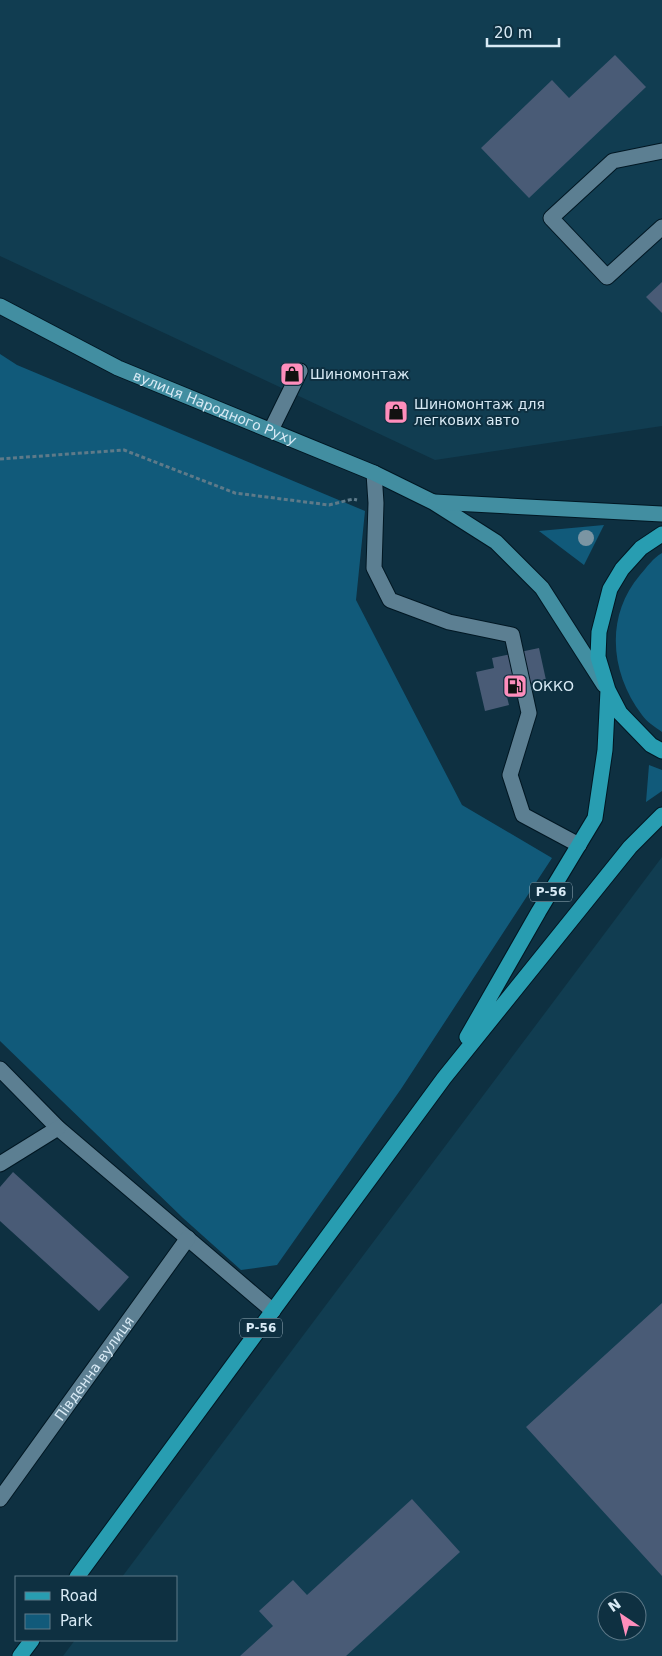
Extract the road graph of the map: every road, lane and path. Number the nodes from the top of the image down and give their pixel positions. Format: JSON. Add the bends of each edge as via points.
{"nodes":[{"id":1,"x":662,"y":151,"type":"edge"},
{"id":2,"x":662,"y":227,"type":"edge"},
{"id":3,"x":0,"y":306,"type":"edge"},
{"id":4,"x":300,"y":371,"type":"dead end"},
{"id":5,"x":272,"y":430,"type":"junction"},
{"id":6,"x":0,"y":459,"type":"edge"},
{"id":7,"x":374,"y":473,"type":"junction"},
{"id":8,"x":433,"y":502,"type":"junction"},
{"id":9,"x":376,"y":503,"type":"junction"},
{"id":10,"x":662,"y":514,"type":"edge"},
{"id":11,"x":662,"y":534,"type":"edge"},
{"id":12,"x":608,"y":690,"type":"junction"},
{"id":13,"x":662,"y":751,"type":"edge"},
{"id":14,"x":662,"y":815,"type":"edge"},
{"id":15,"x":579,"y":845,"type":"junction"},
{"id":16,"x":0,"y":1069,"type":"edge"},
{"id":17,"x":444,"y":1078,"type":"junction"},
{"id":18,"x":58,"y":1128,"type":"junction"},
{"id":19,"x":0,"y":1164,"type":"edge"},
{"id":20,"x":188,"y":1238,"type":"junction"},
{"id":21,"x":272,"y":1311,"type":"junction"},
{"id":22,"x":0,"y":1499,"type":"edge"},
{"id":23,"x":78,"y":1576,"type":"edge"},
{"id":24,"x":31,"y":1641,"type":"edge"},
{"id":25,"x":20,"y":1656,"type":"edge"}],
"edges":[{"from":1,"to":2,"type":"street","via":[[614,161],[551,218],[607,277]]},
{"from":3,"to":5,"type":"main road","name":"вулиця Народного Руху","via":[[118,368]]},
{"from":4,"to":5,"type":"street"},
{"from":5,"to":7,"type":"main road","name":"вулиця Народного Руху"},
{"from":6,"to":9,"type":"path","via":[[124,450],[235,493],[329,505],[353,499]]},
{"from":7,"to":8,"type":"main road","name":"вулиця Народного Руху"},
{"from":7,"to":9,"type":"street"},
{"from":8,"to":10,"type":"main road","name":"вулиця Народного Руху"},
{"from":8,"to":12,"type":"main road","name":"вулиця Народного Руху","via":[[496,542],[542,588]]},
{"from":9,"to":15,"type":"street","via":[[374,568],[390,600],[449,622],[512,636],[529,713],[510,775],[515,791],[523,814]]},
{"from":11,"to":12,"type":"main road","number":"Р-56","via":[[641,548],[610,589],[599,632],[598,657]]},
{"from":12,"to":13,"type":"main road","via":[[620,713],[651,745]]},
{"from":12,"to":15,"type":"main road","number":"Р-56","via":[[605,750],[595,818]]},
{"from":14,"to":17,"type":"main road","number":"Р-56","via":[[630,847]]},
{"from":15,"to":17,"type":"main road","number":"Р-56"},
{"from":16,"to":18,"type":"street"},
{"from":17,"to":21,"type":"main road","number":"Р-56"},
{"from":18,"to":19,"type":"street"},
{"from":18,"to":20,"type":"street"},
{"from":20,"to":21,"type":"street"},
{"from":20,"to":22,"type":"street","name":"Південна вулиця"},
{"from":21,"to":23,"type":"main road","number":"Р-56"},
{"from":24,"to":25,"type":"main road"}]}
